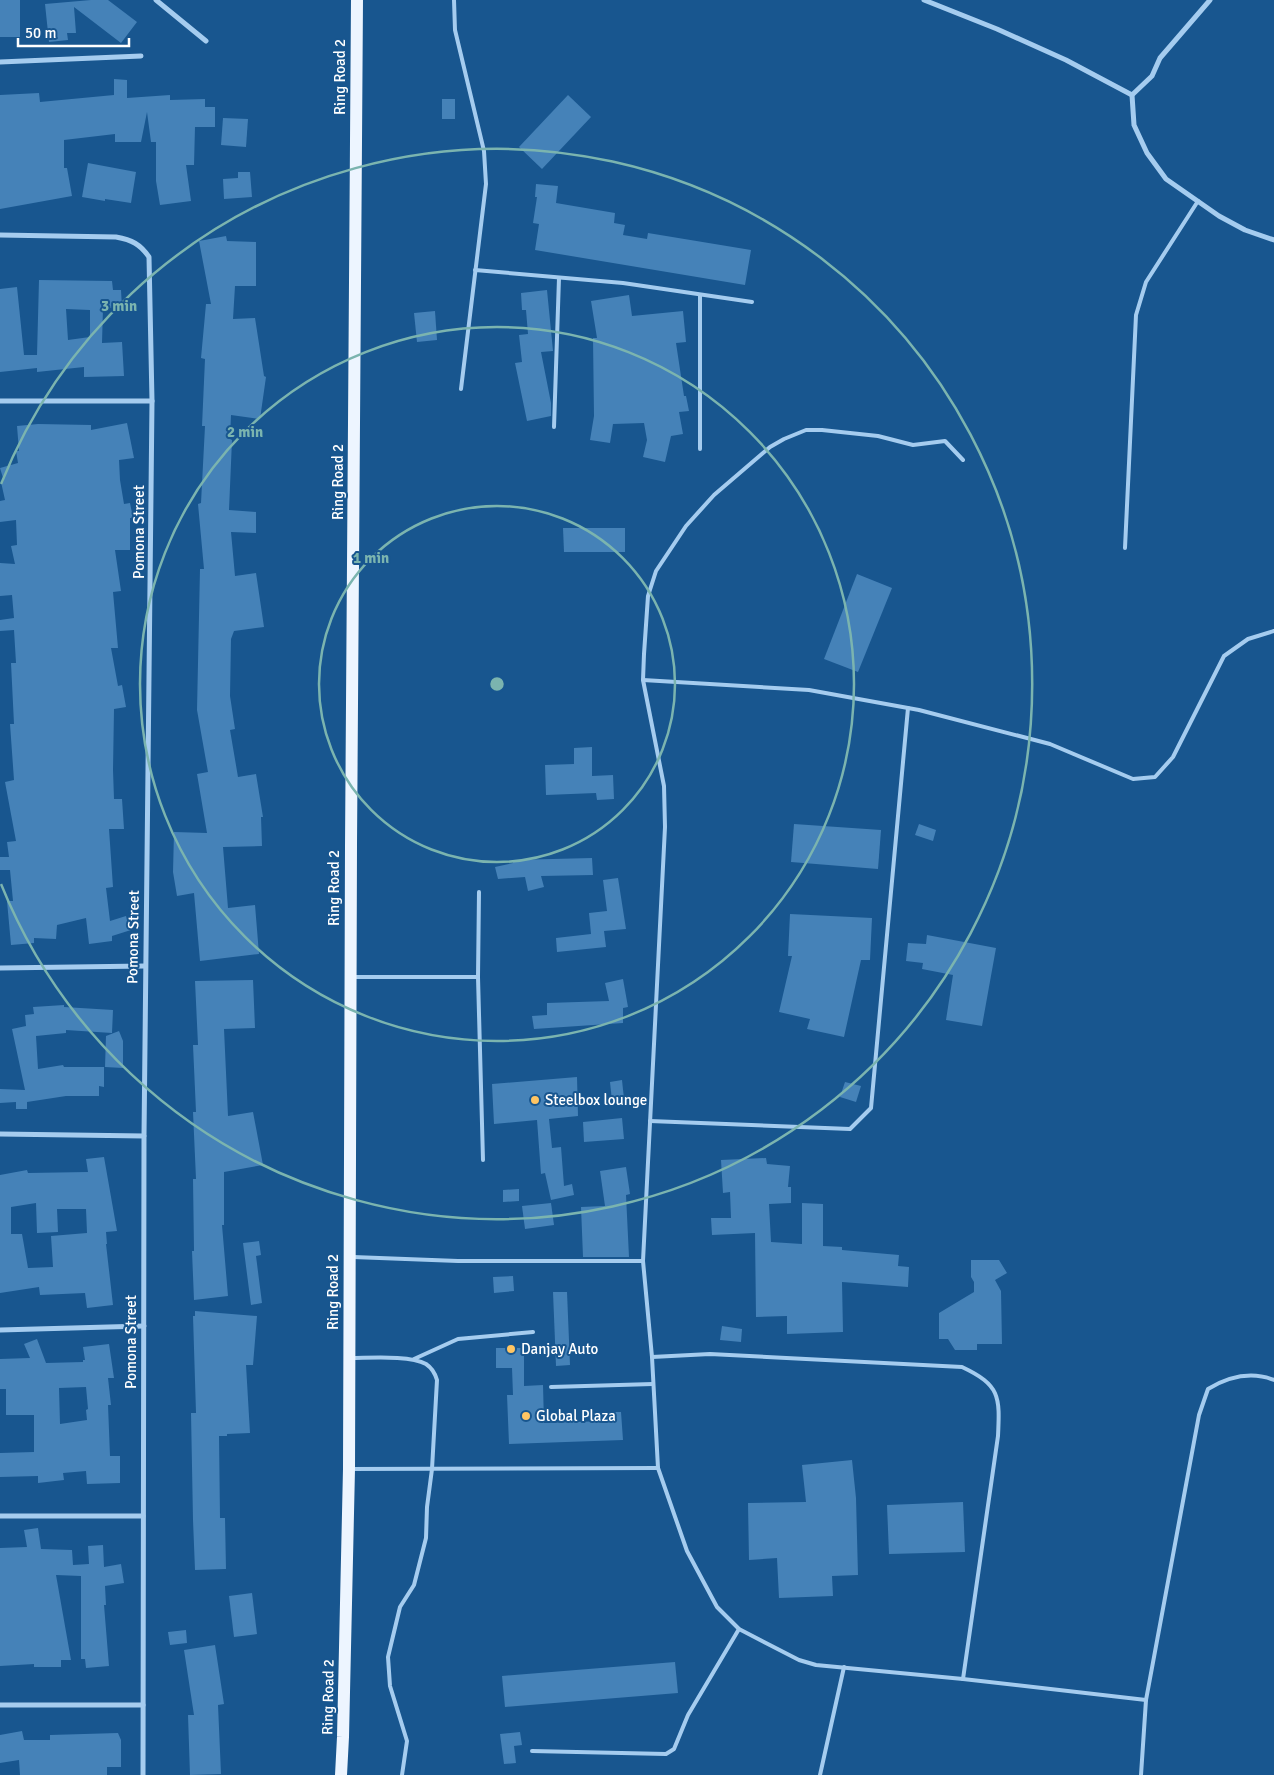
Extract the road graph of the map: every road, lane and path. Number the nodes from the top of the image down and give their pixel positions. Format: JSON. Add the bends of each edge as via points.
{"nodes":[{"id":1,"x":156,"y":0,"type":"edge"},
{"id":2,"x":356,"y":0,"type":"edge"},
{"id":3,"x":454,"y":0,"type":"edge"},
{"id":4,"x":924,"y":0,"type":"edge"},
{"id":5,"x":1210,"y":0,"type":"edge"},
{"id":6,"x":206,"y":41,"type":"dead end"},
{"id":7,"x":141,"y":56,"type":"dead end"},
{"id":8,"x":0,"y":62,"type":"edge"},
{"id":9,"x":1132,"y":95,"type":"junction"},
{"id":10,"x":1198,"y":201,"type":"junction"},
{"id":11,"x":0,"y":235,"type":"edge"},
{"id":12,"x":1274,"y":240,"type":"edge"},
{"id":13,"x":475,"y":270,"type":"junction"},
{"id":14,"x":559,"y":278,"type":"junction"},
{"id":15,"x":700,"y":294,"type":"junction"},
{"id":16,"x":752,"y":302,"type":"dead end"},
{"id":17,"x":461,"y":389,"type":"dead end"},
{"id":18,"x":0,"y":401,"type":"edge"},
{"id":19,"x":152,"y":401,"type":"junction"},
{"id":20,"x":554,"y":427,"type":"dead end"},
{"id":21,"x":700,"y":449,"type":"dead end"},
{"id":22,"x":963,"y":460,"type":"dead end"},
{"id":23,"x":1125,"y":548,"type":"dead end"},
{"id":24,"x":1274,"y":631,"type":"edge"},
{"id":25,"x":643,"y":680,"type":"junction"},
{"id":26,"x":908,"y":708,"type":"junction"},
{"id":27,"x":479,"y":892,"type":"dead end"},
{"id":28,"x":145,"y":966,"type":"junction"},
{"id":29,"x":0,"y":968,"type":"edge"},
{"id":30,"x":350,"y":977,"type":"junction"},
{"id":31,"x":478,"y":977,"type":"junction"},
{"id":32,"x":650,"y":1121,"type":"junction"},
{"id":33,"x":0,"y":1134,"type":"edge"},
{"id":34,"x":144,"y":1136,"type":"junction"},
{"id":35,"x":483,"y":1160,"type":"dead end"},
{"id":36,"x":349,"y":1257,"type":"junction"},
{"id":37,"x":643,"y":1261,"type":"junction"},
{"id":38,"x":144,"y":1326,"type":"junction"},
{"id":39,"x":0,"y":1330,"type":"edge"},
{"id":40,"x":533,"y":1332,"type":"dead end"},
{"id":41,"x":349,"y":1358,"type":"junction"},
{"id":42,"x":652,"y":1358,"type":"junction"},
{"id":43,"x":414,"y":1359,"type":"junction"},
{"id":44,"x":1274,"y":1380,"type":"edge"},
{"id":45,"x":653,"y":1384,"type":"junction"},
{"id":46,"x":551,"y":1386,"type":"dead end"},
{"id":47,"x":658,"y":1468,"type":"junction"},
{"id":48,"x":349,"y":1469,"type":"junction"},
{"id":49,"x":432,"y":1469,"type":"junction"},
{"id":50,"x":0,"y":1516,"type":"edge"},
{"id":51,"x":143,"y":1516,"type":"junction"},
{"id":52,"x":739,"y":1629,"type":"junction"},
{"id":53,"x":844,"y":1668,"type":"junction"},
{"id":54,"x":963,"y":1679,"type":"junction"},
{"id":55,"x":1146,"y":1700,"type":"junction"},
{"id":56,"x":0,"y":1705,"type":"edge"},
{"id":57,"x":143,"y":1705,"type":"junction"},
{"id":58,"x":532,"y":1750,"type":"dead end"},
{"id":59,"x":143,"y":1775,"type":"edge"},
{"id":60,"x":341,"y":1775,"type":"edge"},
{"id":61,"x":402,"y":1775,"type":"edge"},
{"id":62,"x":820,"y":1775,"type":"edge"},
{"id":63,"x":1140,"y":1775,"type":"edge"}],
"edges":[{"from":1,"to":6,"type":"street"},
{"from":2,"to":30,"type":"main road","name":"Ring Road 2"},
{"from":3,"to":13,"type":"lane","via":[[455,30],[484,151],[486,184]]},
{"from":4,"to":9,"type":"street","via":[[1066,60]]},
{"from":5,"to":9,"type":"street","via":[[1160,58],[1152,76]]},
{"from":7,"to":8,"type":"street"},
{"from":9,"to":10,"type":"street","via":[[1134,125],[1147,153],[1166,179]]},
{"from":10,"to":12,"type":"street","via":[[1245,230]]},
{"from":10,"to":23,"type":"lane","via":[[1146,282],[1136,315]]},
{"from":11,"to":19,"type":"street","name":"Pomona Street","via":[[116,237],[131,240],[143,248],[150,257]]},
{"from":13,"to":14,"type":"lane"},
{"from":13,"to":17,"type":"lane"},
{"from":14,"to":15,"type":"lane"},
{"from":14,"to":20,"type":"lane"},
{"from":15,"to":16,"type":"lane"},
{"from":15,"to":21,"type":"lane"},
{"from":18,"to":19,"type":"street"},
{"from":19,"to":28,"type":"street","name":"Pomona Street"},
{"from":22,"to":25,"type":"lane","via":[[945,441],[912,445],[878,436],[822,430],[806,430],[770,448],[698,511],[656,571],[648,596]]},
{"from":24,"to":26,"type":"lane","via":[[1248,638],[1224,656],[1173,757],[1155,777],[1133,779],[1050,744]]},
{"from":25,"to":26,"type":"lane","via":[[810,690]]},
{"from":25,"to":32,"type":"lane","via":[[664,786],[665,819]]},
{"from":26,"to":32,"type":"lane","via":[[871,1108],[850,1129]]},
{"from":27,"to":31,"type":"lane"},
{"from":28,"to":29,"type":"street"},
{"from":28,"to":34,"type":"street","name":"Pomona Street"},
{"from":30,"to":31,"type":"lane"},
{"from":30,"to":36,"type":"main road","name":"Ring Road 2"},
{"from":31,"to":35,"type":"lane"},
{"from":32,"to":37,"type":"lane"},
{"from":33,"to":34,"type":"street"},
{"from":34,"to":38,"type":"street","name":"Pomona Street"},
{"from":36,"to":37,"type":"lane","via":[[458,1261]]},
{"from":36,"to":41,"type":"main road","name":"Ring Road 2"},
{"from":37,"to":42,"type":"lane"},
{"from":38,"to":39,"type":"street"},
{"from":38,"to":51,"type":"street","name":"Pomona Street"},
{"from":40,"to":43,"type":"lane","via":[[458,1339]]},
{"from":41,"to":43,"type":"lane"},
{"from":41,"to":48,"type":"main road","name":"Ring Road 2"},
{"from":42,"to":45,"type":"lane"},
{"from":42,"to":54,"type":"lane","via":[[710,1354],[962,1367],[979,1375],[993,1388],[1000,1408],[998,1436]]},
{"from":43,"to":49,"type":"lane","via":[[434,1370],[438,1380]]},
{"from":44,"to":55,"type":"lane","via":[[1244,1376],[1224,1380],[1208,1389],[1199,1415]]},
{"from":45,"to":46,"type":"lane"},
{"from":45,"to":47,"type":"lane"},
{"from":47,"to":49,"type":"lane"},
{"from":47,"to":52,"type":"lane","via":[[686,1550],[717,1607]]},
{"from":48,"to":49,"type":"lane"},
{"from":48,"to":60,"type":"main road","name":"Ring Road 2"},
{"from":49,"to":61,"type":"lane","via":[[426,1538],[414,1585],[400,1607],[388,1657],[390,1686],[407,1741]]},
{"from":50,"to":51,"type":"street"},
{"from":51,"to":57,"type":"street","name":"Pomona Street"},
{"from":52,"to":53,"type":"lane","via":[[799,1660]]},
{"from":52,"to":58,"type":"lane","via":[[688,1715],[674,1750],[666,1754]]},
{"from":53,"to":54,"type":"lane"},
{"from":53,"to":62,"type":"lane"},
{"from":54,"to":55,"type":"lane"},
{"from":55,"to":63,"type":"lane"},
{"from":56,"to":57,"type":"street"},
{"from":57,"to":59,"type":"street","name":"Pomona Street"}]}
